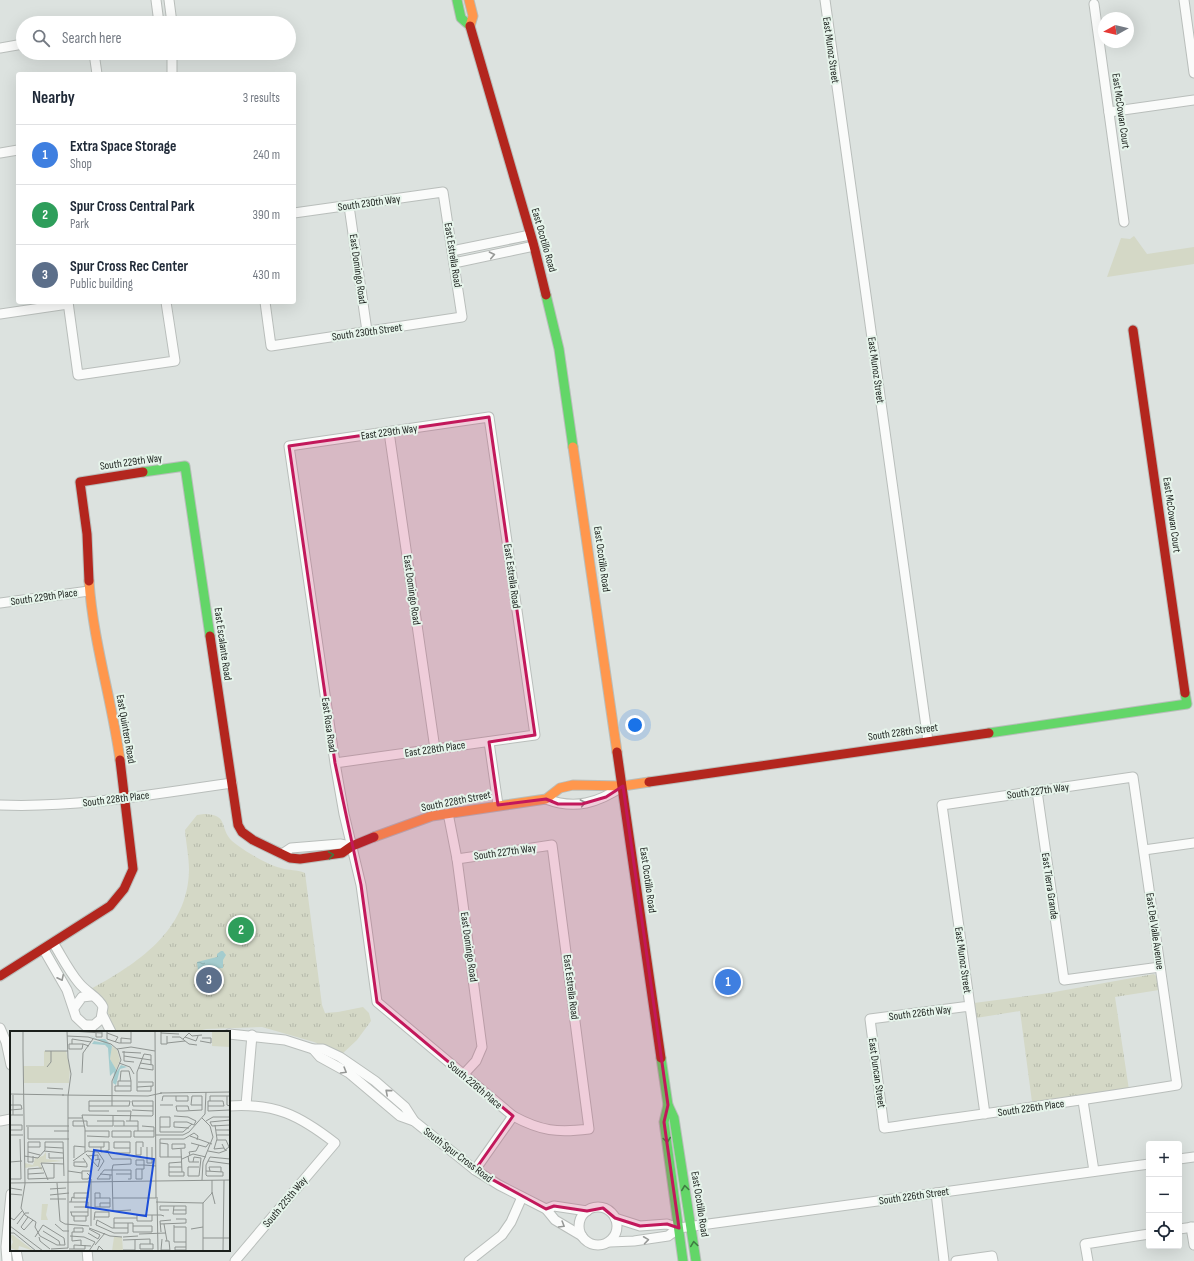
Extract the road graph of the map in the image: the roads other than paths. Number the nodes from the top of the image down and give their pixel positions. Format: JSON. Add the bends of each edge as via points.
{"nodes":[{"id":1,"x":156,"y":0,"type":"edge"},
{"id":2,"x":169,"y":0,"type":"edge"},
{"id":3,"x":457,"y":0,"type":"edge"},
{"id":4,"x":470,"y":0,"type":"edge"},
{"id":5,"x":824,"y":0,"type":"edge"},
{"id":6,"x":1184,"y":0,"type":"edge"},
{"id":7,"x":1094,"y":4,"type":"dead end"},
{"id":8,"x":158,"y":16,"type":"edge"},
{"id":9,"x":171,"y":16,"type":"edge"},
{"id":10,"x":470,"y":26,"type":"junction"},
{"id":11,"x":16,"y":45,"type":"edge"},
{"id":12,"x":0,"y":48,"type":"edge"},
{"id":13,"x":95,"y":60,"type":"edge"},
{"id":14,"x":172,"y":60,"type":"edge"},
{"id":15,"x":97,"y":72,"type":"edge"},
{"id":16,"x":172,"y":72,"type":"edge"},
{"id":17,"x":1194,"y":73,"type":"edge"},
{"id":18,"x":1194,"y":100,"type":"edge"},
{"id":19,"x":1109,"y":112,"type":"junction"},
{"id":20,"x":16,"y":150,"type":"edge"},
{"id":21,"x":0,"y":153,"type":"edge"},
{"id":22,"x":443,"y":192,"type":"joint"},
{"id":23,"x":348,"y":206,"type":"junction"},
{"id":24,"x":296,"y":213,"type":"edge"},
{"id":25,"x":1124,"y":222,"type":"dead end"},
{"id":26,"x":530,"y":235,"type":"junction"},
{"id":27,"x":534,"y":246,"type":"junction"},
{"id":28,"x":452,"y":251,"type":"junction"},
{"id":29,"x":454,"y":263,"type":"junction"},
{"id":30,"x":62,"y":304,"type":"edge"},
{"id":31,"x":68,"y":304,"type":"edge"},
{"id":32,"x":166,"y":304,"type":"edge"},
{"id":33,"x":265,"y":304,"type":"edge"},
{"id":34,"x":0,"y":314,"type":"edge"},
{"id":35,"x":462,"y":317,"type":"joint"},
{"id":36,"x":1133,"y":330,"type":"dead end"},
{"id":37,"x":367,"y":332,"type":"junction"},
{"id":38,"x":489,"y":417,"type":"joint"},
{"id":39,"x":389,"y":432,"type":"junction"},
{"id":40,"x":289,"y":446,"type":"joint"},
{"id":41,"x":185,"y":466,"type":"joint"},
{"id":42,"x":80,"y":482,"type":"joint"},
{"id":43,"x":89,"y":591,"type":"junction"},
{"id":44,"x":0,"y":603,"type":"edge"},
{"id":45,"x":1187,"y":704,"type":"joint"},
{"id":46,"x":535,"y":735,"type":"joint"},
{"id":47,"x":928,"y":741,"type":"junction"},
{"id":48,"x":489,"y":742,"type":"junction"},
{"id":49,"x":435,"y":749,"type":"junction"},
{"id":50,"x":335,"y":764,"type":"junction"},
{"id":51,"x":1133,"y":777,"type":"joint"},
{"id":52,"x":232,"y":783,"type":"junction"},
{"id":53,"x":623,"y":786,"type":"junction"},
{"id":54,"x":1037,"y":791,"type":"junction"},
{"id":55,"x":125,"y":798,"type":"junction"},
{"id":56,"x":546,"y":799,"type":"junction"},
{"id":57,"x":0,"y":805,"type":"edge"},
{"id":58,"x":498,"y":805,"type":"junction"},
{"id":59,"x":942,"y":805,"type":"joint"},
{"id":60,"x":448,"y":813,"type":"junction"},
{"id":61,"x":238,"y":825,"type":"joint"},
{"id":62,"x":1194,"y":843,"type":"edge"},
{"id":63,"x":352,"y":846,"type":"junction"},
{"id":64,"x":552,"y":846,"type":"joint"},
{"id":65,"x":308,"y":848,"type":"junction"},
{"id":66,"x":1144,"y":850,"type":"junction"},
{"id":67,"x":282,"y":854,"type":"junction"},
{"id":68,"x":309,"y":858,"type":"junction"},
{"id":69,"x":457,"y":859,"type":"junction"},
{"id":70,"x":54,"y":944,"type":"junction"},
{"id":71,"x":44,"y":950,"type":"junction"},
{"id":72,"x":1160,"y":967,"type":"junction"},
{"id":73,"x":0,"y":976,"type":"edge"},
{"id":74,"x":90,"y":996,"type":"junction"},
{"id":75,"x":377,"y":1002,"type":"joint"},
{"id":76,"x":970,"y":1006,"type":"junction"},
{"id":77,"x":74,"y":1008,"type":"junction"},
{"id":78,"x":103,"y":1016,"type":"junction"},
{"id":79,"x":870,"y":1019,"type":"joint"},
{"id":80,"x":0,"y":1028,"type":"edge"},
{"id":81,"x":89,"y":1028,"type":"edge"},
{"id":82,"x":110,"y":1031,"type":"edge"},
{"id":83,"x":230,"y":1034,"type":"edge"},
{"id":84,"x":252,"y":1035,"type":"junction"},
{"id":85,"x":10,"y":1060,"type":"edge"},
{"id":86,"x":463,"y":1075,"type":"junction"},
{"id":87,"x":1177,"y":1086,"type":"joint"},
{"id":88,"x":1083,"y":1101,"type":"junction"},
{"id":89,"x":246,"y":1105,"type":"junction"},
{"id":90,"x":668,"y":1105,"type":"junction"},
{"id":91,"x":230,"y":1106,"type":"edge"},
{"id":92,"x":985,"y":1114,"type":"junction"},
{"id":93,"x":513,"y":1116,"type":"junction"},
{"id":94,"x":10,"y":1119,"type":"edge"},
{"id":95,"x":0,"y":1121,"type":"edge"},
{"id":96,"x":884,"y":1128,"type":"joint"},
{"id":97,"x":589,"y":1129,"type":"joint"},
{"id":98,"x":1194,"y":1157,"type":"edge"},
{"id":99,"x":1182,"y":1159,"type":"edge"},
{"id":100,"x":1146,"y":1164,"type":"edge"},
{"id":101,"x":475,"y":1170,"type":"junction"},
{"id":102,"x":1094,"y":1171,"type":"junction"},
{"id":103,"x":936,"y":1193,"type":"junction"},
{"id":104,"x":522,"y":1197,"type":"junction"},
{"id":105,"x":546,"y":1209,"type":"junction"},
{"id":106,"x":587,"y":1211,"type":"junction"},
{"id":107,"x":615,"y":1218,"type":"junction"},
{"id":108,"x":692,"y":1226,"type":"junction"},
{"id":109,"x":1193,"y":1227,"type":"edge"},
{"id":110,"x":679,"y":1228,"type":"junction"},
{"id":111,"x":1182,"y":1229,"type":"edge"},
{"id":112,"x":10,"y":1232,"type":"edge"},
{"id":113,"x":1146,"y":1234,"type":"edge"},
{"id":114,"x":582,"y":1236,"type":"junction"},
{"id":115,"x":610,"y":1242,"type":"junction"},
{"id":116,"x":1194,"y":1245,"type":"edge"},
{"id":117,"x":16,"y":1251,"type":"edge"},
{"id":118,"x":87,"y":1251,"type":"edge"},
{"id":119,"x":992,"y":1259,"type":"edge"},
{"id":120,"x":7,"y":1261,"type":"edge"},
{"id":121,"x":18,"y":1261,"type":"edge"},
{"id":122,"x":88,"y":1261,"type":"edge"},
{"id":123,"x":235,"y":1261,"type":"edge"},
{"id":124,"x":469,"y":1261,"type":"edge"},
{"id":125,"x":683,"y":1261,"type":"edge"},
{"id":126,"x":696,"y":1261,"type":"edge"},
{"id":127,"x":944,"y":1261,"type":"edge"},
{"id":128,"x":956,"y":1261,"type":"edge"},
{"id":129,"x":1088,"y":1261,"type":"edge"}],
"edges":[{"from":1,"to":8,"type":"street"},
{"from":2,"to":9,"type":"street"},
{"from":3,"to":10,"type":"street","via":[[461,18]]},
{"from":4,"to":10,"type":"street","via":[[473,16]]},
{"from":5,"to":47,"type":"street","name":"East Munoz Street"},
{"from":6,"to":17,"type":"street"},
{"from":7,"to":19,"type":"street","name":"East McCowan Court"},
{"from":10,"to":26,"type":"street","name":"East Ocotillo Road"},
{"from":11,"to":12,"type":"street"},
{"from":13,"to":15,"type":"street"},
{"from":14,"to":16,"type":"street"},
{"from":18,"to":19,"type":"street"},
{"from":19,"to":25,"type":"street","name":"East McCowan Court"},
{"from":20,"to":21,"type":"street"},
{"from":22,"to":23,"type":"street","name":"South 230th Way"},
{"from":22,"to":28,"type":"street","name":"East Estrella Road"},
{"from":23,"to":24,"type":"street","name":"South 230th Way"},
{"from":23,"to":37,"type":"street","name":"East Domingo Road"},
{"from":26,"to":27,"type":"street","name":"East Ocotillo Road"},
{"from":26,"to":28,"type":"street"},
{"from":29,"to":27,"type":"street","one_way":true},
{"from":27,"to":53,"type":"street","name":"East Ocotillo Road","via":[[559,349]]},
{"from":28,"to":29,"type":"street","name":"East Estrella Road"},
{"from":29,"to":35,"type":"street","name":"East Estrella Road"},
{"from":30,"to":34,"type":"street"},
{"from":31,"to":32,"type":"street","via":[[78,375],[175,361]]},
{"from":33,"to":37,"type":"street","name":"South 230th Street","via":[[271,346]]},
{"from":35,"to":37,"type":"street","name":"South 230th Street"},
{"from":36,"to":45,"type":"street","name":"East McCowan Court"},
{"from":38,"to":39,"type":"street","name":"East 229th Way"},
{"from":38,"to":46,"type":"street","name":"East Estrella Road"},
{"from":39,"to":40,"type":"street","name":"East 229th Way"},
{"from":39,"to":49,"type":"street","name":"East Domingo Road"},
{"from":40,"to":50,"type":"street","name":"East Rosa Road"},
{"from":41,"to":42,"type":"street","name":"South 229th Way"},
{"from":41,"to":52,"type":"street","name":"East Escalante Road"},
{"from":42,"to":43,"type":"street","name":"East Quintero Road","via":[[87,534]]},
{"from":43,"to":44,"type":"street","name":"South 229th Place"},
{"from":43,"to":55,"type":"street","name":"East Quintero Road","via":[[96,643],[117,739]]},
{"from":45,"to":47,"type":"street","name":"South 228th Street"},
{"from":46,"to":48,"type":"street","name":"East 228th Place"},
{"from":47,"to":53,"type":"street","name":"South 228th Street"},
{"from":48,"to":49,"type":"street","name":"East 228th Place"},
{"from":48,"to":58,"type":"street"},
{"from":49,"to":50,"type":"street","name":"East 228th Place"},
{"from":50,"to":63,"type":"street","name":"East Rosa Road"},
{"from":51,"to":54,"type":"street","name":"South 227th Way"},
{"from":51,"to":66,"type":"street","name":"East Del Valle Avenue"},
{"from":52,"to":55,"type":"street","name":"South 228th Place"},
{"from":52,"to":61,"type":"street","name":"East Escalante Road"},
{"from":53,"to":56,"type":"street","name":"South 228th Street","via":[[573,785],[560,788]]},
{"from":56,"to":53,"type":"street","name":"South 228th Street","one_way":true,"via":[[558,804],[582,804],[606,798]]},
{"from":53,"to":90,"type":"street","name":"East Ocotillo Road"},
{"from":54,"to":59,"type":"street","name":"South 227th Way"},
{"from":54,"to":72,"type":"street","name":"East Tierra Grande","via":[[1064,980]]},
{"from":55,"to":57,"type":"street","name":"South 228th Place","via":[[41,806]]},
{"from":55,"to":70,"type":"street","name":"East Quintero Road","via":[[133,869],[128,887],[110,906]]},
{"from":56,"to":58,"type":"street","name":"South 228th Street"},
{"from":58,"to":60,"type":"street","name":"South 228th Street"},
{"from":59,"to":76,"type":"street","name":"East Munoz Street"},
{"from":60,"to":63,"type":"street","name":"South 228th Street","via":[[398,827]]},
{"from":60,"to":69,"type":"street","name":"East Domingo Road"},
{"from":61,"to":67,"type":"street","name":"South 228th Street","via":[[242,832],[253,840]]},
{"from":62,"to":66,"type":"street"},
{"from":63,"to":65,"type":"street","name":"South 228th Street","via":[[340,844]]},
{"from":68,"to":63,"type":"street","name":"South 228th Street","one_way":true,"via":[[342,853]]},
{"from":63,"to":75,"type":"street","name":"East Rosa Road","via":[[361,885]]},
{"from":64,"to":69,"type":"street","name":"South 227th Way"},
{"from":64,"to":97,"type":"street","name":"East Estrella Road"},
{"from":65,"to":67,"type":"street","name":"South 228th Street","via":[[291,848]]},
{"from":65,"to":68,"type":"street"},
{"from":66,"to":72,"type":"street","name":"East Del Valle Avenue"},
{"from":67,"to":68,"type":"street","name":"South 228th Street","via":[[290,858]]},
{"from":69,"to":86,"type":"street","name":"East Domingo Road","via":[[482,1047],[476,1061]]},
{"from":70,"to":71,"type":"street","name":"East Quintero Road"},
{"from":70,"to":74,"type":"street"},
{"from":71,"to":73,"type":"street","name":"East Quintero Road"},
{"from":71,"to":77,"type":"street","one_way":true,"via":[[57,970]]},
{"from":72,"to":87,"type":"street","name":"East Del Valle Avenue"},
{"from":74,"to":77,"type":"street","via":[[82,997]]},
{"from":74,"to":78,"type":"street","via":[[102,1003]]},
{"from":75,"to":86,"type":"street","name":"South 226th Place"},
{"from":76,"to":79,"type":"street","name":"South 226th Way"},
{"from":76,"to":92,"type":"street","name":"East Munoz Street"},
{"from":77,"to":81,"type":"street","via":[[78,1021]]},
{"from":78,"to":81,"type":"street"},
{"from":78,"to":82,"type":"street"},
{"from":79,"to":96,"type":"street","name":"East Duncan Street"},
{"from":80,"to":85,"type":"street"},
{"from":83,"to":84,"type":"street","name":"South Spur Cross Road"},
{"from":84,"to":89,"type":"street"},
{"from":84,"to":101,"type":"street","name":"South Spur Cross Road","via":[[323,1049],[357,1067],[405,1107],[414,1121]]},
{"from":86,"to":93,"type":"street","name":"South 226th Place"},
{"from":87,"to":88,"type":"street","name":"South 226th Place"},
{"from":88,"to":92,"type":"street","name":"South 226th Place"},
{"from":88,"to":102,"type":"street"},
{"from":89,"to":91,"type":"street"},
{"from":89,"to":123,"type":"street","name":"South 225th Way","via":[[282,1111],[311,1124],[335,1143]]},
{"from":108,"to":90,"type":"street","name":"East Ocotillo Road","one_way":true,"via":[[674,1118]]},
{"from":90,"to":110,"type":"street","name":"East Ocotillo Road","one_way":true,"via":[[664,1122]]},
{"from":92,"to":96,"type":"street","name":"South 226th Place"},
{"from":93,"to":97,"type":"street","name":"South 226th Place","via":[[539,1129],[557,1132]]},
{"from":93,"to":101,"type":"street"},
{"from":94,"to":95,"type":"street"},
{"from":98,"to":99,"type":"street"},
{"from":100,"to":102,"type":"street","name":"South 226th Street"},
{"from":101,"to":104,"type":"street","name":"South Spur Cross Road"},
{"from":102,"to":103,"type":"street","name":"South 226th Street"},
{"from":103,"to":108,"type":"street","name":"South 226th Street"},
{"from":103,"to":127,"type":"street"},
{"from":104,"to":105,"type":"street","name":"South Spur Cross Road"},
{"from":104,"to":124,"type":"street","via":[[502,1236]]},
{"from":105,"to":106,"type":"street","via":[[554,1206]]},
{"from":105,"to":114,"type":"street","name":"South Spur Cross Road","one_way":true,"via":[[555,1220]]},
{"from":106,"to":107,"type":"street","via":[[592,1208],[603,1208]]},
{"from":106,"to":114,"type":"street","via":[[579,1226]]},
{"from":107,"to":110,"type":"street","via":[[640,1226],[667,1224]]},
{"from":107,"to":115,"type":"street","via":[[617,1231]]},
{"from":108,"to":110,"type":"street","name":"South 226th Street"},
{"from":126,"to":108,"type":"street","name":"East Ocotillo Road","one_way":true},
{"from":109,"to":111,"type":"street"},
{"from":109,"to":116,"type":"street"},
{"from":115,"to":110,"type":"street","name":"South Spur Cross Road","one_way":true,"via":[[668,1236]]},
{"from":110,"to":125,"type":"street","name":"East Ocotillo Road"},
{"from":112,"to":120,"type":"street","via":[[6,1247]]},
{"from":113,"to":129,"type":"street","via":[[1085,1244]]},
{"from":114,"to":115,"type":"street","name":"South Spur Cross Road","via":[[585,1241],[594,1245],[600,1246]]},
{"from":117,"to":121,"type":"street"},
{"from":118,"to":122,"type":"street"},
{"from":119,"to":128,"type":"street"}]}
